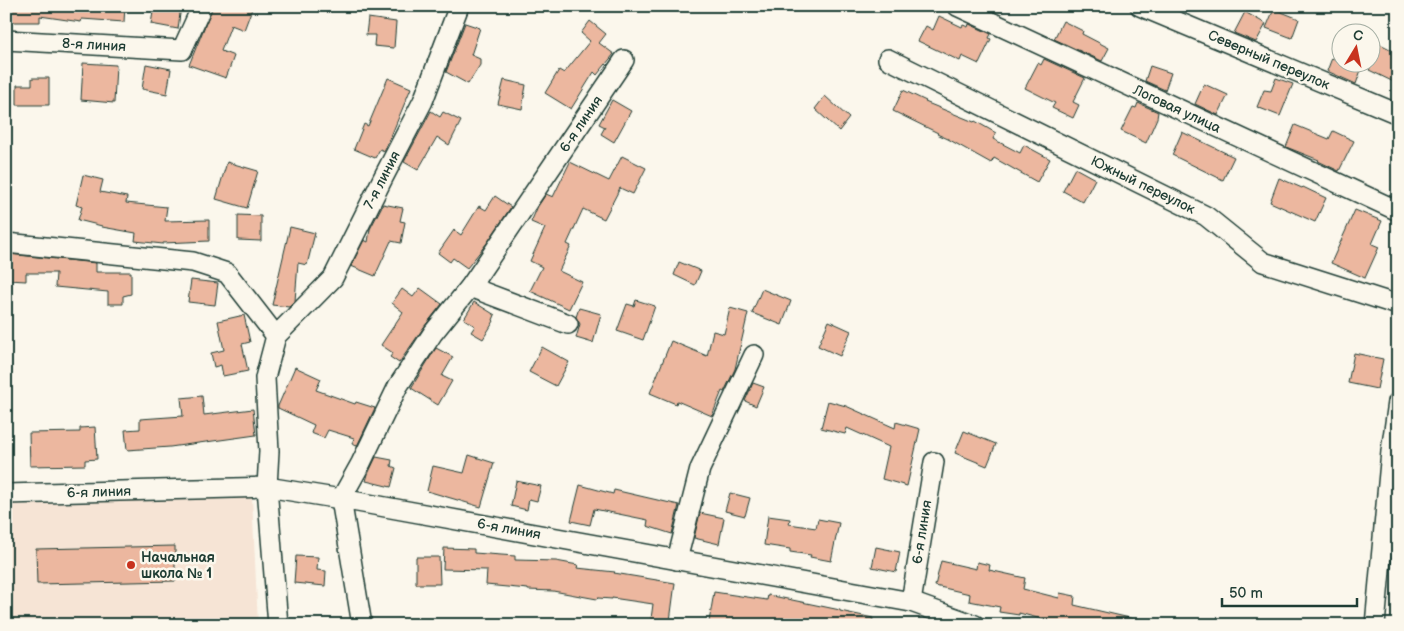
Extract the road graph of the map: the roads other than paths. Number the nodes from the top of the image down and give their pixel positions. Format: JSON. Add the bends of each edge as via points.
{"nodes":[{"id":1,"x":202,"y":6,"type":"edge"},
{"id":2,"x":459,"y":6,"type":"edge"},
{"id":3,"x":957,"y":6,"type":"edge"},
{"id":4,"x":1140,"y":6,"type":"edge"},
{"id":5,"x":6,"y":40,"type":"edge"},
{"id":6,"x":888,"y":59,"type":"dead end"},
{"id":7,"x":624,"y":60,"type":"dead end"},
{"id":8,"x":1398,"y":114,"type":"edge"},
{"id":9,"x":1398,"y":211,"type":"edge"},
{"id":10,"x":6,"y":243,"type":"edge"},
{"id":11,"x":470,"y":287,"type":"junction"},
{"id":12,"x":1398,"y":305,"type":"edge"},
{"id":13,"x":568,"y":324,"type":"dead end"},
{"id":14,"x":276,"y":336,"type":"junction"},
{"id":15,"x":754,"y":356,"type":"dead end"},
{"id":16,"x":1398,"y":402,"type":"edge"},
{"id":17,"x":934,"y":462,"type":"dead end"},
{"id":18,"x":267,"y":487,"type":"junction"},
{"id":19,"x":6,"y":494,"type":"edge"},
{"id":20,"x":341,"y":499,"type":"junction"},
{"id":21,"x":677,"y":560,"type":"junction"},
{"id":22,"x":911,"y":602,"type":"junction"},
{"id":23,"x":278,"y":625,"type":"edge"},
{"id":24,"x":362,"y":625,"type":"edge"},
{"id":25,"x":975,"y":625,"type":"edge"},
{"id":26,"x":1375,"y":625,"type":"edge"}],
"edges":[{"from":1,"to":5,"type":"street","name":"8-я линия","via":[[182,50]]},
{"from":2,"to":14,"type":"street","name":"7-я линия","via":[[423,101],[333,278]]},
{"from":3,"to":9,"type":"street","name":"Логовая улица"},
{"from":4,"to":8,"type":"street","name":"Северный переулок"},
{"from":6,"to":12,"type":"street","name":"Южный переулок","via":[[1206,216],[1263,262]]},
{"from":7,"to":11,"type":"street","name":"6-я линия"},
{"from":10,"to":14,"type":"street","via":[[193,262],[227,273]]},
{"from":11,"to":13,"type":"street"},
{"from":11,"to":20,"type":"street","name":"6-я линия","via":[[398,386]]},
{"from":14,"to":18,"type":"street","via":[[266,378],[270,451]]},
{"from":15,"to":21,"type":"street","via":[[700,469]]},
{"from":16,"to":26,"type":"street"},
{"from":17,"to":22,"type":"street","name":"6-я линия"},
{"from":18,"to":19,"type":"street","name":"6-я линия"},
{"from":18,"to":20,"type":"street","name":"6-я линия"},
{"from":18,"to":23,"type":"street"},
{"from":20,"to":21,"type":"street","name":"6-я линия"},
{"from":20,"to":24,"type":"street"},
{"from":21,"to":22,"type":"street","name":"6-я линия"},
{"from":22,"to":25,"type":"street","name":"6-я линия"}]}
